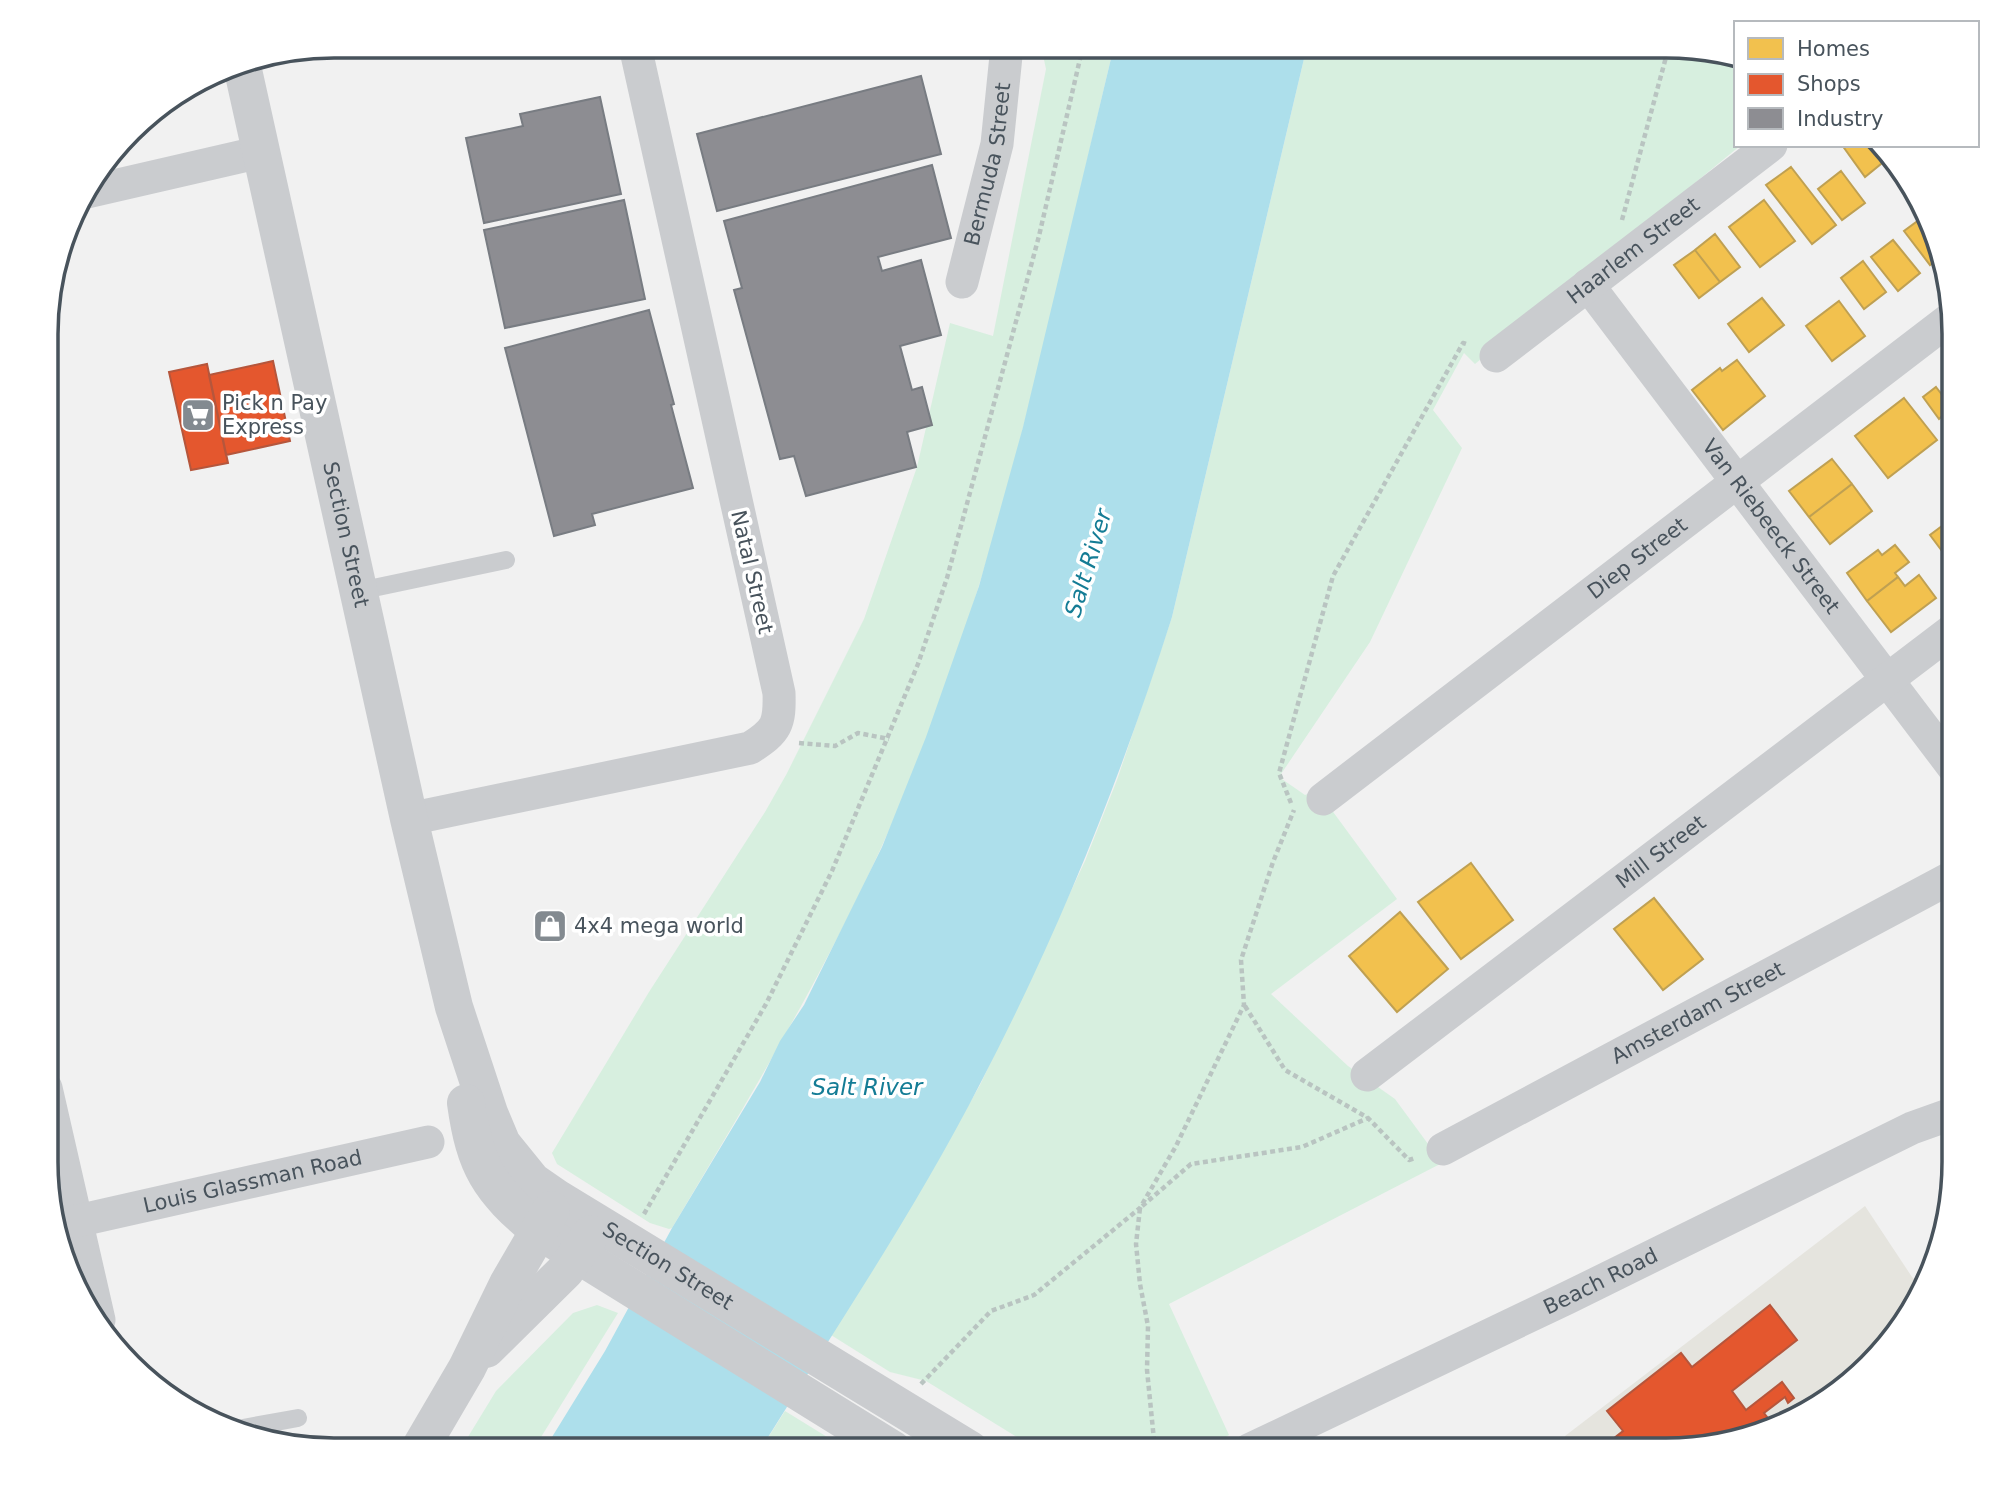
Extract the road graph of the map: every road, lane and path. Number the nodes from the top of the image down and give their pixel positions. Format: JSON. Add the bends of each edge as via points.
{"nodes":[{"id":1,"x":638,"y":58,"type":"edge"},
{"id":2,"x":1006,"y":58,"type":"edge"},
{"id":3,"x":1080,"y":58,"type":"edge"},
{"id":4,"x":1666,"y":58,"type":"edge"},
{"id":5,"x":244,"y":73,"type":"edge"},
{"id":6,"x":1768,"y":147,"type":"edge"},
{"id":7,"x":261,"y":152,"type":"junction"},
{"id":8,"x":99,"y":188,"type":"edge"},
{"id":9,"x":1624,"y":257,"type":"junction"},
{"id":10,"x":962,"y":282,"type":"dead end"},
{"id":11,"x":1588,"y":285,"type":"junction"},
{"id":12,"x":1942,"y":325,"type":"edge"},
{"id":13,"x":1496,"y":356,"type":"joint"},
{"id":14,"x":1738,"y":482,"type":"junction"},
{"id":15,"x":506,"y":560,"type":"dead end"},
{"id":16,"x":359,"y":591,"type":"junction"},
{"id":17,"x":1942,"y":638,"type":"edge"},
{"id":18,"x":1888,"y":680,"type":"junction"},
{"id":19,"x":889,"y":739,"type":"junction"},
{"id":20,"x":797,"y":743,"type":"dead end"},
{"id":21,"x":1942,"y":752,"type":"edge"},
{"id":22,"x":1308,"y":805,"type":"junction"},
{"id":23,"x":409,"y":819,"type":"junction"},
{"id":24,"x":1942,"y":882,"type":"edge"},
{"id":25,"x":1244,"y":1005,"type":"junction"},
{"id":26,"x":1367,"y":1075,"type":"dead end"},
{"id":27,"x":1942,"y":1117,"type":"edge"},
{"id":28,"x":1368,"y":1118,"type":"junction"},
{"id":29,"x":58,"y":1139,"type":"edge"},
{"id":30,"x":428,"y":1142,"type":"dead end"},
{"id":31,"x":1443,"y":1149,"type":"joint"},
{"id":32,"x":1140,"y":1208,"type":"junction"},
{"id":33,"x":548,"y":1215,"type":"junction"},
{"id":34,"x":77,"y":1221,"type":"junction"},
{"id":35,"x":598,"y":1223,"type":"junction"},
{"id":36,"x":648,"y":1241,"type":"junction"},
{"id":37,"x":578,"y":1255,"type":"junction"},
{"id":38,"x":94,"y":1299,"type":"edge"},
{"id":39,"x":467,"y":1368,"type":"junction"},
{"id":40,"x":921,"y":1384,"type":"dead end"},
{"id":41,"x":298,"y":1418,"type":"dead end"},
{"id":42,"x":253,"y":1426,"type":"edge"},
{"id":43,"x":426,"y":1438,"type":"edge"},
{"id":44,"x":873,"y":1438,"type":"edge"},
{"id":45,"x":950,"y":1438,"type":"edge"},
{"id":46,"x":1154,"y":1438,"type":"edge"},
{"id":47,"x":1274,"y":1438,"type":"edge"}],
"edges":[{"from":1,"to":23,"type":"street","name":"Natal Street","via":[[779,693],[780,715],[770,736],[750,748]]},
{"from":2,"to":10,"type":"street","name":"Bermuda Street","via":[[997,145]]},
{"from":3,"to":19,"type":"path","via":[[1039,236],[947,578]]},
{"from":4,"to":9,"type":"path","via":[[1617,236]]},
{"from":5,"to":7,"type":"street","name":"Section Street"},
{"from":6,"to":9,"type":"street","name":"Haarlem Street"},
{"from":7,"to":8,"type":"street"},
{"from":7,"to":16,"type":"street","name":"Section Street"},
{"from":9,"to":11,"type":"street","name":"Haarlem Street"},
{"from":11,"to":13,"type":"street","name":"Haarlem Street"},
{"from":11,"to":14,"type":"street","name":"Van Riebeeck Street"},
{"from":12,"to":14,"type":"street","name":"Diep Street"},
{"from":13,"to":22,"type":"path","via":[[1463,343],[1333,576],[1279,773]]},
{"from":14,"to":18,"type":"street","name":"Van Riebeeck Street"},
{"from":14,"to":22,"type":"street","name":"Diep Street"},
{"from":15,"to":16,"type":"lane"},
{"from":16,"to":23,"type":"street","name":"Section Street"},
{"from":17,"to":18,"type":"street","name":"Mill Street"},
{"from":18,"to":21,"type":"street","name":"Van Riebeeck Street"},
{"from":18,"to":26,"type":"street","name":"Mill Street"},
{"from":19,"to":20,"type":"path","via":[[858,733],[835,747]]},
{"from":19,"to":36,"type":"path","via":[[832,871],[766,1004],[645,1210]]},
{"from":22,"to":25,"type":"path","via":[[1273,862],[1241,960]]},
{"from":23,"to":33,"type":"street","name":"Section Street","via":[[454,1007],[469,1126],[478,1158],[490,1183],[508,1204]]},
{"from":24,"to":31,"type":"street","name":"Amsterdam Street"},
{"from":25,"to":28,"type":"path","via":[[1285,1070]]},
{"from":25,"to":32,"type":"path","via":[[1176,1146]]},
{"from":27,"to":47,"type":"street","name":"Beach Road"},
{"from":28,"to":31,"type":"path","via":[[1409,1160]]},
{"from":28,"to":32,"type":"path","via":[[1302,1147],[1191,1164]]},
{"from":29,"to":34,"type":"street"},
{"from":30,"to":34,"type":"street","name":"Louis Glassman Road"},
{"from":32,"to":40,"type":"path","via":[[1034,1295],[991,1311]]},
{"from":32,"to":46,"type":"path","via":[[1136,1244],[1149,1326],[1147,1370]]},
{"from":33,"to":35,"type":"street","name":"Section Street"},
{"from":33,"to":37,"type":"street","name":"Section Street"},
{"from":33,"to":39,"type":"street"},
{"from":34,"to":38,"type":"street"},
{"from":35,"to":36,"type":"street","name":"Section Street"},
{"from":35,"to":37,"type":"street"},
{"from":36,"to":45,"type":"street","name":"Section Street","via":[[842,1372]]},
{"from":37,"to":39,"type":"street"},
{"from":37,"to":44,"type":"street","name":"Section Street"},
{"from":39,"to":43,"type":"street"},
{"from":41,"to":42,"type":"lane"}]}
